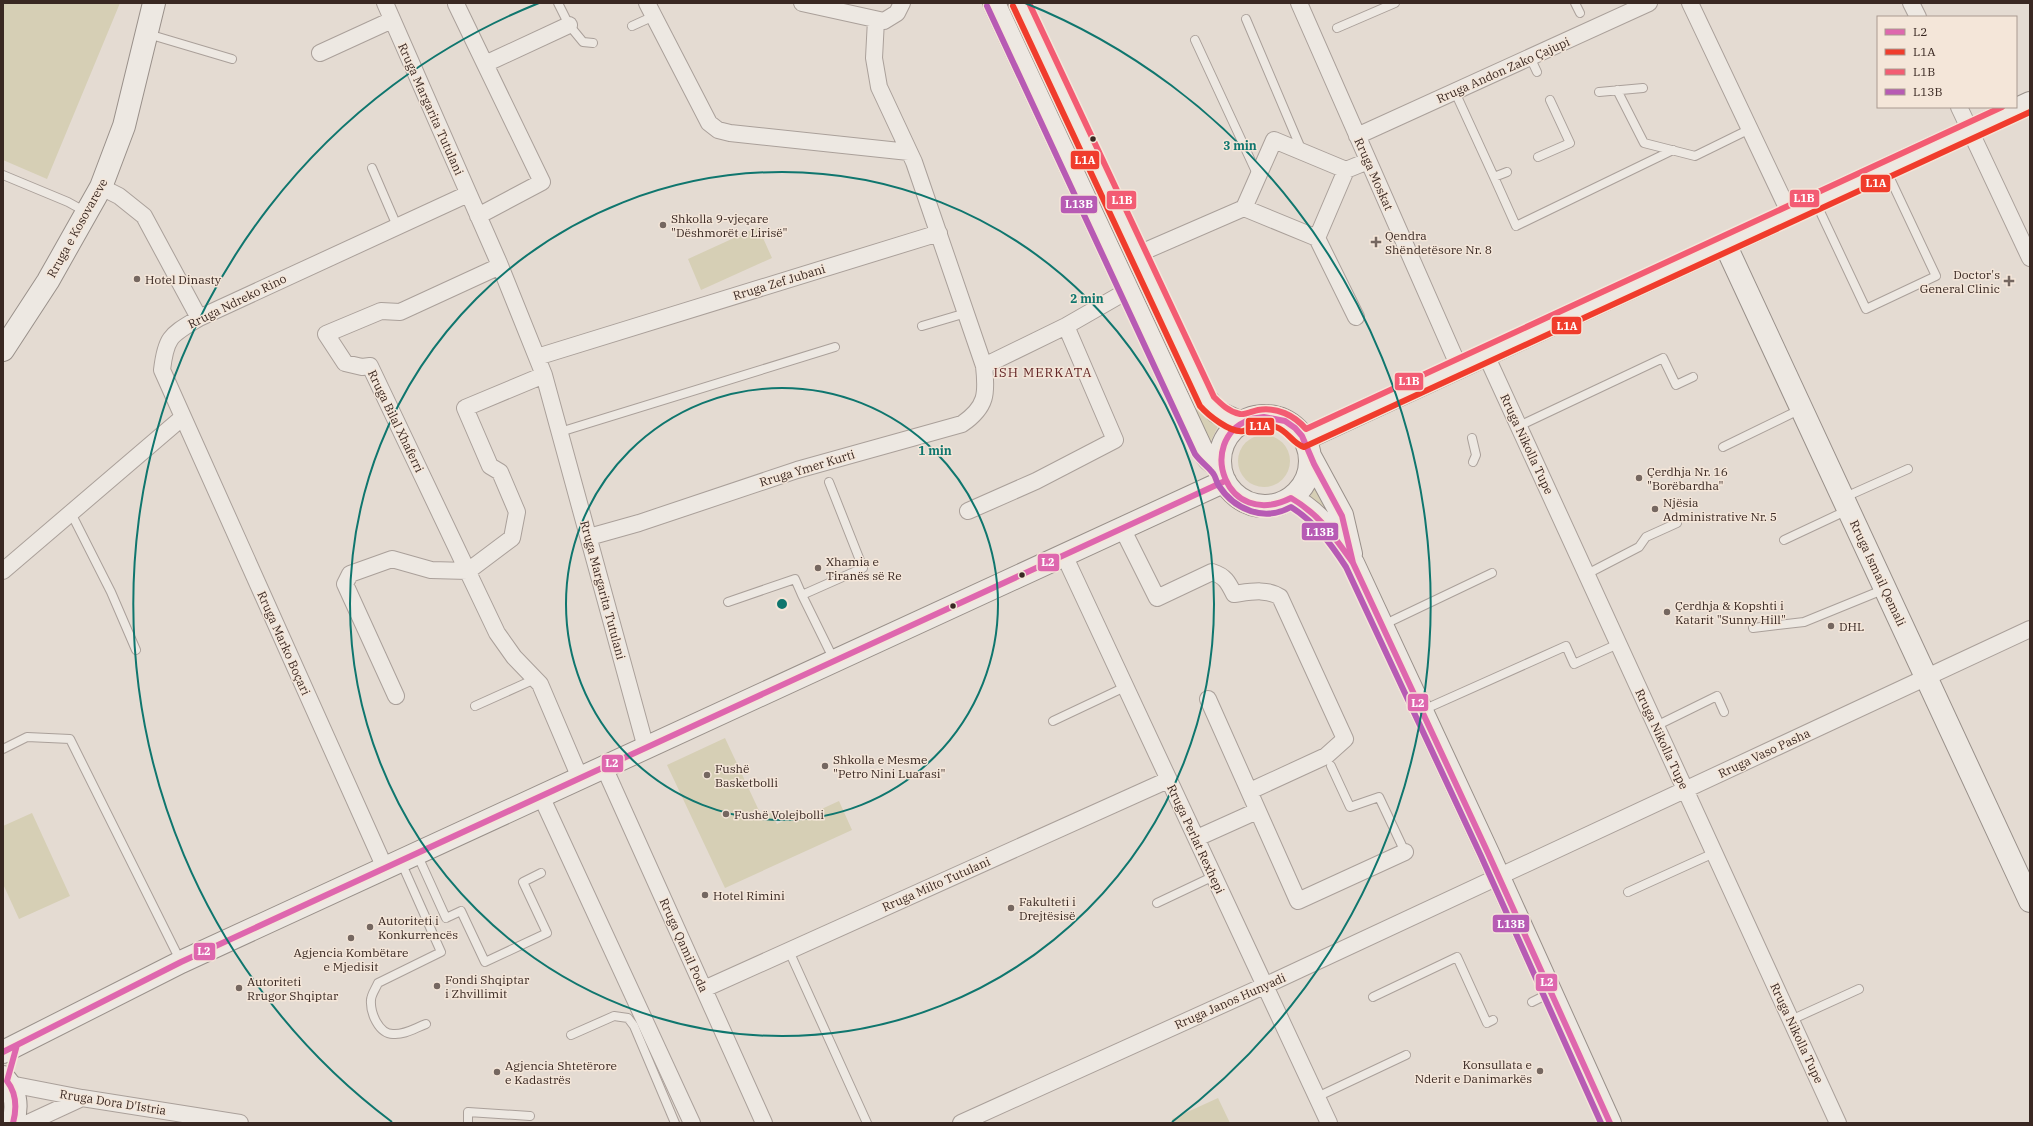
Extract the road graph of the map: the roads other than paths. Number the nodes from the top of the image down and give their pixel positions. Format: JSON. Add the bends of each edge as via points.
{"nodes":[{"id":1,"x":154,"y":3,"type":"edge"},
{"id":2,"x":385,"y":3,"type":"edge"},
{"id":3,"x":558,"y":3,"type":"edge"},
{"id":4,"x":802,"y":3,"type":"edge"},
{"id":5,"x":902,"y":3,"type":"edge"},
{"id":6,"x":994,"y":3,"type":"edge"},
{"id":7,"x":1020,"y":3,"type":"edge"},
{"id":8,"x":1299,"y":3,"type":"edge"},
{"id":9,"x":1395,"y":3,"type":"edge"},
{"id":10,"x":1575,"y":3,"type":"edge"},
{"id":11,"x":1690,"y":3,"type":"edge"},
{"id":12,"x":1911,"y":3,"type":"edge"},
{"id":13,"x":456,"y":4,"type":"edge"},
{"id":14,"x":1645,"y":4,"type":"edge"},
{"id":15,"x":651,"y":10,"type":"edge"},
{"id":16,"x":1580,"y":13,"type":"dead end"},
{"id":17,"x":1918,"y":16,"type":"edge"},
{"id":18,"x":1246,"y":19,"type":"dead end"},
{"id":19,"x":392,"y":20,"type":"junction"},
{"id":20,"x":876,"y":20,"type":"junction"},
{"id":21,"x":569,"y":25,"type":"junction"},
{"id":22,"x":632,"y":26,"type":"dead end"},
{"id":23,"x":1337,"y":28,"type":"dead end"},
{"id":24,"x":147,"y":34,"type":"junction"},
{"id":25,"x":1195,"y":40,"type":"dead end"},
{"id":26,"x":592,"y":43,"type":"dead end"},
{"id":27,"x":320,"y":53,"type":"dead end"},
{"id":28,"x":1530,"y":57,"type":"junction"},
{"id":29,"x":232,"y":59,"type":"dead end"},
{"id":30,"x":485,"y":64,"type":"junction"},
{"id":31,"x":1537,"y":72,"type":"dead end"},
{"id":32,"x":1643,"y":88,"type":"dead end"},
{"id":33,"x":1617,"y":90,"type":"junction"},
{"id":34,"x":1455,"y":92,"type":"junction"},
{"id":35,"x":1599,"y":92,"type":"dead end"},
{"id":36,"x":1550,"y":100,"type":"dead end"},
{"id":37,"x":2030,"y":103,"type":"edge"},
{"id":38,"x":1960,"y":108,"type":"edge"},
{"id":39,"x":1750,"y":129,"type":"junction"},
{"id":40,"x":1971,"y":130,"type":"junction"},
{"id":41,"x":1357,"y":136,"type":"junction"},
{"id":42,"x":1673,"y":150,"type":"junction"},
{"id":43,"x":1302,"y":151,"type":"junction"},
{"id":44,"x":909,"y":152,"type":"junction"},
{"id":45,"x":1538,"y":157,"type":"dead end"},
{"id":46,"x":1368,"y":161,"type":"junction"},
{"id":47,"x":372,"y":168,"type":"dead end"},
{"id":48,"x":1346,"y":170,"type":"junction"},
{"id":49,"x":1886,"y":170,"type":"junction"},
{"id":50,"x":1507,"y":172,"type":"dead end"},
{"id":51,"x":3,"y":175,"type":"edge"},
{"id":52,"x":1258,"y":176,"type":"junction"},
{"id":53,"x":1494,"y":177,"type":"junction"},
{"id":54,"x":101,"y":187,"type":"junction"},
{"id":55,"x":468,"y":194,"type":"junction"},
{"id":56,"x":1816,"y":202,"type":"junction"},
{"id":57,"x":1244,"y":208,"type":"junction"},
{"id":58,"x":87,"y":212,"type":"junction"},
{"id":59,"x":1790,"y":214,"type":"junction"},
{"id":60,"x":478,"y":216,"type":"junction"},
{"id":61,"x":397,"y":226,"type":"junction"},
{"id":62,"x":938,"y":233,"type":"junction"},
{"id":63,"x":1317,"y":238,"type":"junction"},
{"id":64,"x":1726,"y":244,"type":"junction"},
{"id":65,"x":1138,"y":254,"type":"junction"},
{"id":66,"x":2030,"y":258,"type":"edge"},
{"id":67,"x":500,"y":266,"type":"junction"},
{"id":68,"x":1127,"y":291,"type":"junction"},
{"id":69,"x":966,"y":313,"type":"junction"},
{"id":70,"x":1356,"y":317,"type":"dead end"},
{"id":71,"x":199,"y":318,"type":"junction"},
{"id":72,"x":922,"y":326,"type":"dead end"},
{"id":73,"x":1066,"y":326,"type":"junction"},
{"id":74,"x":835,"y":347,"type":"dead end"},
{"id":75,"x":3,"y":350,"type":"edge"},
{"id":76,"x":1486,"y":355,"type":"junction"},
{"id":77,"x":537,"y":358,"type":"junction"},
{"id":78,"x":984,"y":366,"type":"junction"},
{"id":79,"x":1459,"y":367,"type":"junction"},
{"id":80,"x":544,"y":375,"type":"junction"},
{"id":81,"x":1693,"y":377,"type":"dead end"},
{"id":82,"x":1802,"y":409,"type":"junction"},
{"id":83,"x":183,"y":417,"type":"junction"},
{"id":84,"x":1241,"y":423,"type":"junction"},
{"id":85,"x":1519,"y":426,"type":"junction"},
{"id":86,"x":560,"y":432,"type":"junction"},
{"id":87,"x":1472,"y":438,"type":"dead end"},
{"id":88,"x":1723,"y":447,"type":"dead end"},
{"id":89,"x":1307,"y":448,"type":"junction"},
{"id":90,"x":1473,"y":462,"type":"dead end"},
{"id":91,"x":1908,"y":469,"type":"dead end"},
{"id":92,"x":1223,"y":474,"type":"junction"},
{"id":93,"x":829,"y":482,"type":"dead end"},
{"id":94,"x":1291,"y":498,"type":"junction"},
{"id":95,"x":1846,"y":504,"type":"junction"},
{"id":96,"x":968,"y":511,"type":"dead end"},
{"id":97,"x":70,"y":513,"type":"junction"},
{"id":98,"x":1677,"y":523,"type":"dead end"},
{"id":99,"x":1122,"y":528,"type":"junction"},
{"id":100,"x":589,"y":537,"type":"junction"},
{"id":101,"x":1784,"y":540,"type":"dead end"},
{"id":102,"x":1064,"y":555,"type":"junction"},
{"id":103,"x":1353,"y":563,"type":"junction"},
{"id":104,"x":3,"y":571,"type":"edge"},
{"id":105,"x":468,"y":571,"type":"junction"},
{"id":106,"x":1492,"y":573,"type":"dead end"},
{"id":107,"x":1587,"y":574,"type":"junction"},
{"id":108,"x":1885,"y":589,"type":"junction"},
{"id":109,"x":802,"y":595,"type":"junction"},
{"id":110,"x":728,"y":602,"type":"dead end"},
{"id":111,"x":1382,"y":626,"type":"junction"},
{"id":112,"x":1753,"y":628,"type":"dead end"},
{"id":113,"x":2030,"y":629,"type":"edge"},
{"id":114,"x":1618,"y":644,"type":"junction"},
{"id":115,"x":136,"y":650,"type":"dead end"},
{"id":116,"x":834,"y":661,"type":"junction"},
{"id":117,"x":1926,"y":677,"type":"junction"},
{"id":118,"x":535,"y":679,"type":"junction"},
{"id":119,"x":1125,"y":687,"type":"junction"},
{"id":120,"x":396,"y":696,"type":"dead end"},
{"id":121,"x":1208,"y":699,"type":"dead end"},
{"id":122,"x":475,"y":706,"type":"dead end"},
{"id":123,"x":1422,"y":710,"type":"junction"},
{"id":124,"x":1724,"y":712,"type":"dead end"},
{"id":125,"x":1052,"y":721,"type":"dead end"},
{"id":126,"x":1656,"y":726,"type":"junction"},
{"id":127,"x":646,"y":748,"type":"junction"},
{"id":128,"x":3,"y":749,"type":"edge"},
{"id":129,"x":1332,"y":766,"type":"dead end"},
{"id":130,"x":604,"y":767,"type":"junction"},
{"id":131,"x":580,"y":778,"type":"junction"},
{"id":132,"x":1168,"y":780,"type":"junction"},
{"id":133,"x":1685,"y":790,"type":"junction"},
{"id":134,"x":1250,"y":791,"type":"junction"},
{"id":135,"x":541,"y":796,"type":"junction"},
{"id":136,"x":1257,"y":811,"type":"junction"},
{"id":137,"x":1197,"y":838,"type":"junction"},
{"id":138,"x":1405,"y":852,"type":"joint"},
{"id":139,"x":1714,"y":853,"type":"junction"},
{"id":140,"x":401,"y":861,"type":"junction"},
{"id":141,"x":541,"y":873,"type":"dead end"},
{"id":142,"x":1214,"y":876,"type":"junction"},
{"id":143,"x":1499,"y":876,"type":"junction"},
{"id":144,"x":1628,"y":892,"type":"dead end"},
{"id":145,"x":2030,"y":901,"type":"edge"},
{"id":146,"x":1157,"y":903,"type":"dead end"},
{"id":147,"x":789,"y":951,"type":"junction"},
{"id":148,"x":181,"y":962,"type":"junction"},
{"id":149,"x":1265,"y":985,"type":"junction"},
{"id":150,"x":704,"y":989,"type":"junction"},
{"id":151,"x":1859,"y":989,"type":"dead end"},
{"id":152,"x":1551,"y":993,"type":"junction"},
{"id":153,"x":1373,"y":997,"type":"dead end"},
{"id":154,"x":1532,"y":1002,"type":"dead end"},
{"id":155,"x":1492,"y":1020,"type":"dead end"},
{"id":156,"x":1791,"y":1020,"type":"junction"},
{"id":157,"x":426,"y":1024,"type":"dead end"},
{"id":158,"x":571,"y":1035,"type":"dead end"},
{"id":159,"x":10,"y":1048,"type":"edge"},
{"id":160,"x":1406,"y":1054,"type":"dead end"},
{"id":161,"x":7,"y":1081,"type":"edge"},
{"id":162,"x":1317,"y":1097,"type":"junction"},
{"id":163,"x":82,"y":1098,"type":"junction"},
{"id":164,"x":530,"y":1116,"type":"dead end"},
{"id":165,"x":46,"y":1119,"type":"edge"},
{"id":166,"x":970,"y":1121,"type":"edge"},
{"id":167,"x":13,"y":1123,"type":"edge"},
{"id":168,"x":28,"y":1123,"type":"edge"},
{"id":169,"x":240,"y":1123,"type":"edge"},
{"id":170,"x":468,"y":1123,"type":"edge"},
{"id":171,"x":675,"y":1123,"type":"edge"},
{"id":172,"x":692,"y":1123,"type":"edge"},
{"id":173,"x":764,"y":1123,"type":"edge"},
{"id":174,"x":867,"y":1123,"type":"edge"},
{"id":175,"x":1329,"y":1123,"type":"edge"},
{"id":176,"x":1610,"y":1123,"type":"edge"},
{"id":177,"x":1838,"y":1123,"type":"edge"}],
"edges":[{"from":1,"to":24,"type":"main road","name":"Rruga e Kosovareve"},
{"from":2,"to":19,"type":"street","name":"Rruga Margarita Tutulani"},
{"from":3,"to":21,"type":"lane"},
{"from":4,"to":20,"type":"street"},
{"from":5,"to":20,"type":"street","via":[[897,13],[884,21]]},
{"from":6,"to":68,"type":"main road"},
{"from":7,"to":65,"type":"main road"},
{"from":8,"to":41,"type":"street","name":"Rruga Moskat"},
{"from":9,"to":23,"type":"lane"},
{"from":10,"to":16,"type":"lane"},
{"from":11,"to":39,"type":"street"},
{"from":12,"to":17,"type":"street"},
{"from":13,"to":30,"type":"street"},
{"from":14,"to":28,"type":"street","name":"Rruga Andon Zako Çajupi"},
{"from":15,"to":22,"type":"lane"},
{"from":15,"to":44,"type":"street","via":[[709,123],[718,130],[730,134]]},
{"from":18,"to":43,"type":"lane"},
{"from":19,"to":27,"type":"street"},
{"from":19,"to":55,"type":"street","name":"Rruga Margarita Tutulani"},
{"from":20,"to":44,"type":"street","via":[[874,58],[879,87]]},
{"from":21,"to":26,"type":"lane","via":[[583,42]]},
{"from":21,"to":30,"type":"street"},
{"from":24,"to":29,"type":"lane"},
{"from":24,"to":54,"type":"main road","name":"Rruga e Kosovareve","via":[[124,126]]},
{"from":25,"to":52,"type":"lane"},
{"from":28,"to":31,"type":"lane"},
{"from":28,"to":34,"type":"street","name":"Rruga Andon Zako Çajupi"},
{"from":30,"to":60,"type":"street","via":[[542,182]]},
{"from":32,"to":33,"type":"lane"},
{"from":33,"to":35,"type":"lane"},
{"from":33,"to":42,"type":"lane","via":[[1644,143]]},
{"from":34,"to":41,"type":"street","name":"Rruga Andon Zako Çajupi"},
{"from":34,"to":53,"type":"lane"},
{"from":36,"to":45,"type":"lane","via":[[1570,143]]},
{"from":37,"to":40,"type":"main road"},
{"from":38,"to":40,"type":"street"},
{"from":39,"to":42,"type":"lane","via":[[1695,156]]},
{"from":39,"to":59,"type":"street"},
{"from":40,"to":49,"type":"main road"},
{"from":40,"to":66,"type":"street"},
{"from":41,"to":46,"type":"street","name":"Rruga Moskat"},
{"from":42,"to":53,"type":"lane","via":[[1516,226]]},
{"from":43,"to":48,"type":"street"},
{"from":43,"to":52,"type":"street","via":[[1274,140]]},
{"from":44,"to":62,"type":"street"},
{"from":46,"to":48,"type":"street"},
{"from":46,"to":79,"type":"street","name":"Rruga Moskat"},
{"from":47,"to":61,"type":"lane"},
{"from":48,"to":63,"type":"street"},
{"from":49,"to":56,"type":"main road"},
{"from":49,"to":56,"type":"lane","via":[[1936,276],[1866,308]]},
{"from":50,"to":53,"type":"lane"},
{"from":51,"to":58,"type":"lane"},
{"from":52,"to":57,"type":"street"},
{"from":54,"to":58,"type":"main road","name":"Rruga e Kosovareve"},
{"from":54,"to":71,"type":"street","via":[[119,196],[144,216]]},
{"from":55,"to":60,"type":"street","name":"Rruga Margarita Tutulani"},
{"from":55,"to":61,"type":"street","name":"Rruga Ndreko Rino"},
{"from":56,"to":59,"type":"main road"},
{"from":57,"to":63,"type":"street"},
{"from":57,"to":65,"type":"street"},
{"from":58,"to":75,"type":"main road","name":"Rruga e Kosovareve","via":[[48,281]]},
{"from":59,"to":64,"type":"main road"},
{"from":60,"to":67,"type":"street","name":"Rruga Margarita Tutulani"},
{"from":61,"to":71,"type":"street","name":"Rruga Ndreko Rino"},
{"from":62,"to":69,"type":"street","name":"Rruga Ymer Kurti"},
{"from":62,"to":77,"type":"street","name":"Rruga Zef Jubani"},
{"from":63,"to":70,"type":"street"},
{"from":64,"to":76,"type":"main road"},
{"from":64,"to":82,"type":"main road","name":"Rruga Ismail Qemali"},
{"from":65,"to":84,"type":"main road","via":[[1207,402],[1222,415]]},
{"from":67,"to":77,"type":"street","name":"Rruga Margarita Tutulani"},
{"from":67,"to":105,"type":"street","name":"Rruga Bilal Xhaferri","via":[[400,312],[380,311],[326,334],[345,363],[370,366]]},
{"from":68,"to":73,"type":"street"},
{"from":68,"to":92,"type":"main road","via":[[1202,450]]},
{"from":69,"to":72,"type":"lane"},
{"from":69,"to":78,"type":"street","name":"Rruga Ymer Kurti"},
{"from":71,"to":83,"type":"street","name":"Rruga Ndreko Rino","via":[[175,333],[164,348],[162,370]]},
{"from":73,"to":78,"type":"street"},
{"from":73,"to":96,"type":"street","via":[[1115,440],[1036,481]]},
{"from":74,"to":86,"type":"lane"},
{"from":76,"to":79,"type":"main road"},
{"from":76,"to":85,"type":"street","name":"Rruga Nikolla Tupe","via":[[1505,402]]},
{"from":77,"to":80,"type":"street","name":"Rruga Margarita Tutulani"},
{"from":78,"to":100,"type":"street","name":"Rruga Ymer Kurti","via":[[987,390],[983,402],[974,416],[962,424],[797,470]]},
{"from":79,"to":89,"type":"main road"},
{"from":80,"to":86,"type":"street","name":"Rruga Margarita Tutulani"},
{"from":80,"to":105,"type":"street","via":[[465,408],[490,466],[500,472],[517,512],[512,538]]},
{"from":81,"to":85,"type":"lane","via":[[1676,385],[1663,358]]},
{"from":82,"to":88,"type":"lane"},
{"from":82,"to":95,"type":"main road","name":"Rruga Ismail Qemali"},
{"from":83,"to":97,"type":"street"},
{"from":83,"to":140,"type":"street","name":"Rruga Marko Boçari"},
{"from":84,"to":89,"type":"main road","via":[[1255,417],[1269,416],[1283,420],[1295,428]]},
{"from":84,"to":92,"type":"main road","via":[[1229,434],[1221,450]]},
{"from":85,"to":107,"type":"street","name":"Rruga Nikolla Tupe"},
{"from":86,"to":100,"type":"street","name":"Rruga Margarita Tutulani"},
{"from":87,"to":90,"type":"lane","via":[[1476,455]]},
{"from":89,"to":94,"type":"main road","via":[[1309,472],[1302,487]]},
{"from":89,"to":103,"type":"main road","via":[[1342,515]]},
{"from":91,"to":95,"type":"lane"},
{"from":92,"to":94,"type":"main road","via":[[1237,496],[1254,505],[1273,506]]},
{"from":92,"to":99,"type":"main road"},
{"from":93,"to":109,"type":"lane","via":[[863,568]]},
{"from":94,"to":103,"type":"main road","via":[[1306,506],[1325,524]]},
{"from":95,"to":101,"type":"lane"},
{"from":95,"to":108,"type":"main road","name":"Rruga Ismail Qemali"},
{"from":97,"to":104,"type":"street"},
{"from":97,"to":115,"type":"lane","via":[[111,592]]},
{"from":98,"to":107,"type":"lane","via":[[1646,537],[1639,547]]},
{"from":99,"to":102,"type":"main road"},
{"from":99,"to":134,"type":"street","via":[[1157,598],[1212,572],[1221,575],[1228,582],[1234,594],[1273,592],[1280,597],[1345,739],[1326,756]]},
{"from":100,"to":127,"type":"street","name":"Rruga Margarita Tutulani"},
{"from":102,"to":116,"type":"main road"},
{"from":102,"to":119,"type":"street","name":"Rruga Perlat Rexhepi"},
{"from":103,"to":111,"type":"main road"},
{"from":105,"to":118,"type":"street","name":"Rruga Bilal Xhaferri","via":[[497,633],[514,658]]},
{"from":105,"to":120,"type":"street","via":[[431,570],[392,559],[350,574],[345,584]]},
{"from":106,"to":111,"type":"lane"},
{"from":107,"to":114,"type":"street","name":"Rruga Nikolla Tupe"},
{"from":108,"to":112,"type":"lane","via":[[1804,622]]},
{"from":108,"to":117,"type":"main road","name":"Rruga Ismail Qemali"},
{"from":109,"to":110,"type":"lane","via":[[795,579]]},
{"from":109,"to":116,"type":"lane"},
{"from":111,"to":123,"type":"main road"},
{"from":113,"to":117,"type":"street","name":"Rruga Vaso Pasha"},
{"from":114,"to":123,"type":"lane","via":[[1574,664],[1566,646]]},
{"from":114,"to":126,"type":"street","name":"Rruga Nikolla Tupe"},
{"from":116,"to":127,"type":"main road"},
{"from":117,"to":133,"type":"street","name":"Rruga Vaso Pasha"},
{"from":117,"to":145,"type":"main road","name":"Rruga Ismail Qemali"},
{"from":118,"to":122,"type":"lane"},
{"from":118,"to":131,"type":"street","name":"Rruga Bilal Xhaferri","via":[[540,684]]},
{"from":119,"to":125,"type":"lane"},
{"from":119,"to":132,"type":"street","name":"Rruga Perlat Rexhepi"},
{"from":121,"to":134,"type":"street"},
{"from":123,"to":143,"type":"main road"},
{"from":124,"to":126,"type":"lane","via":[[1717,696]]},
{"from":126,"to":133,"type":"street","name":"Rruga Nikolla Tupe"},
{"from":127,"to":130,"type":"main road"},
{"from":128,"to":148,"type":"lane","via":[[27,737],[70,739]]},
{"from":129,"to":138,"type":"lane","via":[[1350,807],[1380,797]]},
{"from":130,"to":131,"type":"main road"},
{"from":130,"to":150,"type":"street","name":"Rruga Qamil Poda"},
{"from":131,"to":135,"type":"main road"},
{"from":132,"to":137,"type":"street","name":"Rruga Perlat Rexhepi"},
{"from":132,"to":147,"type":"street","name":"Rruga Milto Tutulani"},
{"from":133,"to":139,"type":"street","name":"Rruga Nikolla Tupe"},
{"from":133,"to":143,"type":"street","name":"Rruga Vaso Pasha"},
{"from":134,"to":136,"type":"street"},
{"from":135,"to":140,"type":"main road"},
{"from":135,"to":172,"type":"street"},
{"from":136,"to":137,"type":"street"},
{"from":136,"to":138,"type":"street","via":[[1298,901]]},
{"from":137,"to":142,"type":"street","name":"Rruga Perlat Rexhepi"},
{"from":139,"to":144,"type":"lane"},
{"from":139,"to":156,"type":"street","name":"Rruga Nikolla Tupe"},
{"from":140,"to":141,"type":"lane","via":[[446,918],[461,911],[485,962],[547,933],[523,882]]},
{"from":140,"to":148,"type":"main road"},
{"from":140,"to":157,"type":"lane","via":[[441,952],[378,983],[371,1000],[375,1019],[382,1031],[392,1034],[404,1033]]},
{"from":142,"to":146,"type":"lane"},
{"from":142,"to":149,"type":"street","name":"Rruga Perlat Rexhepi"},
{"from":143,"to":149,"type":"street","name":"Rruga Janos Hunyadi"},
{"from":143,"to":152,"type":"main road"},
{"from":147,"to":150,"type":"street","name":"Rruga Milto Tutulani"},
{"from":147,"to":174,"type":"lane"},
{"from":148,"to":159,"type":"main road"},
{"from":149,"to":162,"type":"street","name":"Rruga Perlat Rexhepi"},
{"from":149,"to":166,"type":"street","name":"Rruga Janos Hunyadi"},
{"from":150,"to":173,"type":"street","name":"Rruga Qamil Poda"},
{"from":151,"to":156,"type":"lane"},
{"from":152,"to":154,"type":"lane"},
{"from":152,"to":176,"type":"main road"},
{"from":153,"to":155,"type":"lane","via":[[1457,956],[1487,1022]]},
{"from":156,"to":177,"type":"street","name":"Rruga Nikolla Tupe"},
{"from":158,"to":171,"type":"lane","via":[[614,1016],[628,1018],[634,1026]]},
{"from":159,"to":161,"type":"main road"},
{"from":160,"to":162,"type":"lane"},
{"from":161,"to":163,"type":"street","name":"Rruga Dora D'Istria"},
{"from":161,"to":167,"type":"main road","via":[[15,1097]]},
{"from":162,"to":175,"type":"street","name":"Rruga Perlat Rexhepi"},
{"from":163,"to":165,"type":"street"},
{"from":163,"to":169,"type":"street","name":"Rruga Dora D'Istria"},
{"from":164,"to":170,"type":"lane","via":[[468,1112]]},
{"from":165,"to":168,"type":"street"}]}
